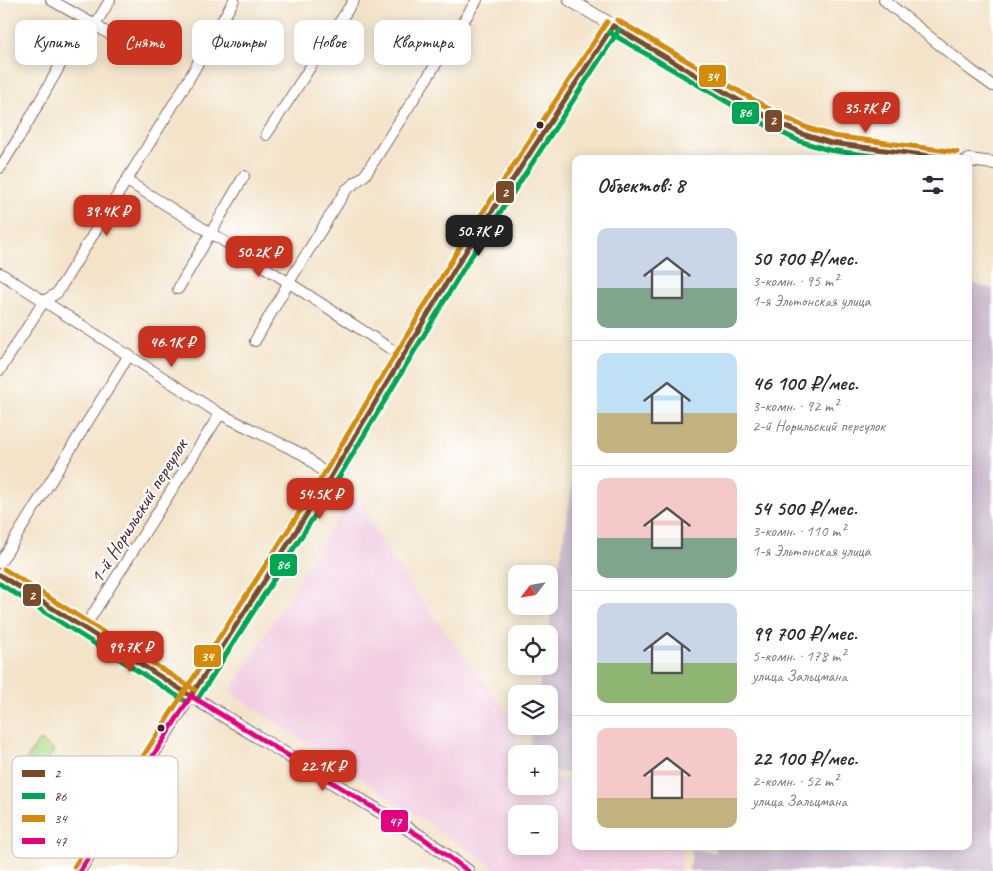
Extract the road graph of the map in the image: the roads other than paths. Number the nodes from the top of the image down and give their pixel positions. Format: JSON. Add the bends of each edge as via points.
{"nodes":[{"id":1,"x":51,"y":0,"type":"edge"},
{"id":2,"x":110,"y":0,"type":"edge"},
{"id":3,"x":234,"y":0,"type":"edge"},
{"id":4,"x":354,"y":0,"type":"edge"},
{"id":5,"x":477,"y":0,"type":"edge"},
{"id":6,"x":570,"y":0,"type":"edge"},
{"id":7,"x":884,"y":0,"type":"edge"},
{"id":8,"x":86,"y":20,"type":"edge"},
{"id":9,"x":97,"y":22,"type":"edge"},
{"id":10,"x":613,"y":26,"type":"junction"},
{"id":11,"x":61,"y":65,"type":"edge"},
{"id":12,"x":993,"y":86,"type":"edge"},
{"id":13,"x":266,"y":135,"type":"dead end"},
{"id":14,"x":925,"y":155,"type":"edge"},
{"id":15,"x":972,"y":160,"type":"edge"},
{"id":16,"x":993,"y":163,"type":"edge"},
{"id":17,"x":0,"y":168,"type":"edge"},
{"id":18,"x":244,"y":176,"type":"dead end"},
{"id":19,"x":127,"y":181,"type":"junction"},
{"id":20,"x":210,"y":232,"type":"junction"},
{"id":21,"x":0,"y":273,"type":"edge"},
{"id":22,"x":289,"y":282,"type":"junction"},
{"id":23,"x":178,"y":289,"type":"dead end"},
{"id":24,"x":44,"y":301,"type":"junction"},
{"id":25,"x":255,"y":342,"type":"dead end"},
{"id":26,"x":129,"y":356,"type":"junction"},
{"id":27,"x":403,"y":358,"type":"junction"},
{"id":28,"x":0,"y":370,"type":"edge"},
{"id":29,"x":220,"y":414,"type":"junction"},
{"id":30,"x":330,"y":478,"type":"junction"},
{"id":31,"x":0,"y":563,"type":"edge"},
{"id":32,"x":0,"y":575,"type":"edge"},
{"id":33,"x":84,"y":628,"type":"junction"},
{"id":34,"x":191,"y":696,"type":"junction"},
{"id":35,"x":153,"y":756,"type":"edge"},
{"id":36,"x":88,"y":858,"type":"edge"},
{"id":37,"x":80,"y":871,"type":"edge"},
{"id":38,"x":468,"y":871,"type":"edge"}],
"edges":[{"from":1,"to":8,"type":"street"},
{"from":2,"to":9,"type":"street"},
{"from":3,"to":19,"type":"street"},
{"from":4,"to":13,"type":"street"},
{"from":5,"to":22,"type":"street","via":[[365,175],[346,190]]},
{"from":6,"to":10,"type":"street"},
{"from":7,"to":12,"type":"street"},
{"from":10,"to":14,"type":"street","via":[[772,120],[802,134],[831,143]]},
{"from":10,"to":27,"type":"street","via":[[461,259]]},
{"from":11,"to":17,"type":"street"},
{"from":15,"to":16,"type":"street"},
{"from":18,"to":20,"type":"street"},
{"from":19,"to":20,"type":"street"},
{"from":19,"to":24,"type":"street","via":[[57,293]]},
{"from":20,"to":22,"type":"street"},
{"from":20,"to":23,"type":"street"},
{"from":21,"to":24,"type":"street"},
{"from":22,"to":25,"type":"street"},
{"from":22,"to":27,"type":"street"},
{"from":24,"to":26,"type":"street"},
{"from":24,"to":28,"type":"street"},
{"from":26,"to":29,"type":"street"},
{"from":26,"to":31,"type":"street"},
{"from":27,"to":30,"type":"street"},
{"from":29,"to":30,"type":"street","via":[[304,456]]},
{"from":29,"to":33,"type":"street","name":"1-й Норильский переулок"},
{"from":30,"to":34,"type":"street"},
{"from":32,"to":33,"type":"street"},
{"from":33,"to":34,"type":"street"},
{"from":34,"to":35,"type":"street"},
{"from":34,"to":38,"type":"street","via":[[423,838]]},
{"from":36,"to":37,"type":"street"}]}
